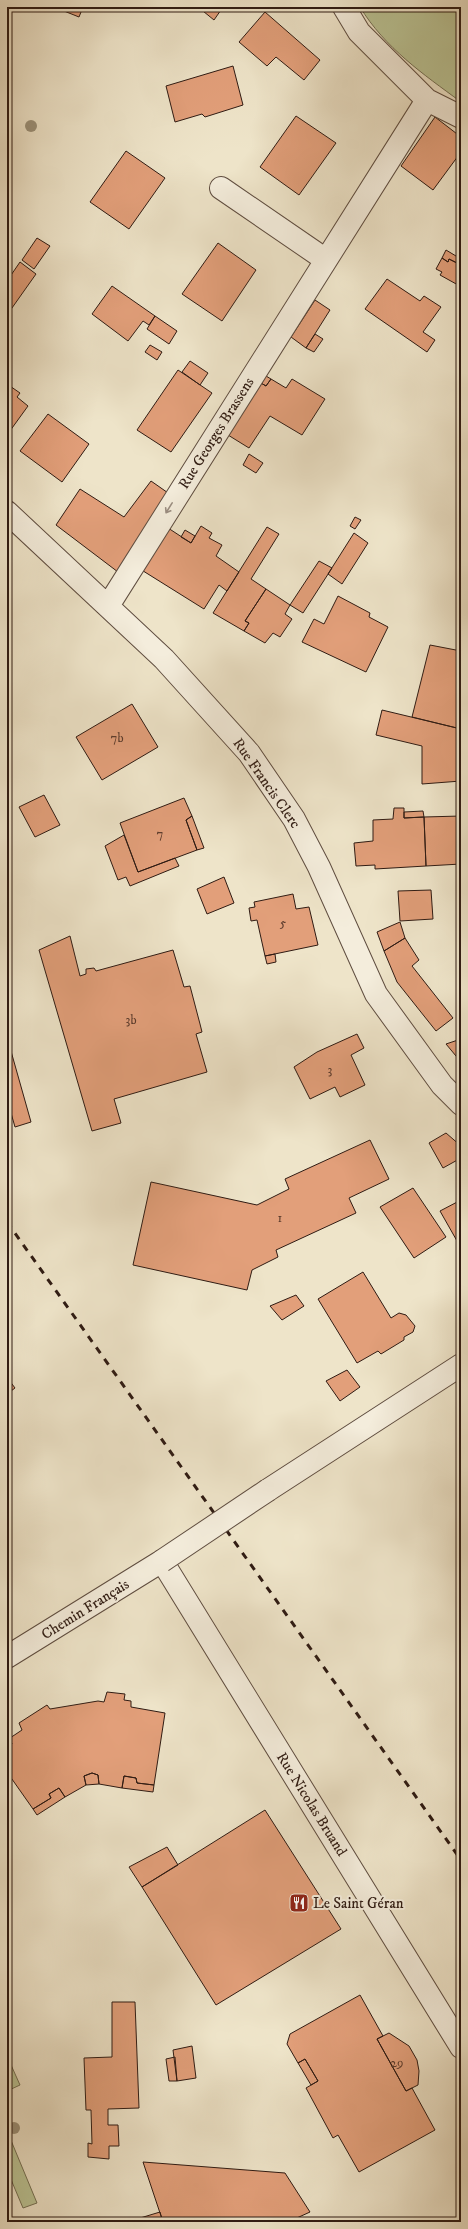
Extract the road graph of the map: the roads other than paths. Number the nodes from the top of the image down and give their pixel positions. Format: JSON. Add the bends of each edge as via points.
{"nodes":[{"id":1,"x":344,"y":7,"type":"edge"},
{"id":2,"x":427,"y":100,"type":"junction"},
{"id":3,"x":461,"y":117,"type":"edge"},
{"id":4,"x":221,"y":188,"type":"dead end"},
{"id":5,"x":326,"y":260,"type":"junction"},
{"id":6,"x":7,"y":512,"type":"edge"},
{"id":7,"x":108,"y":606,"type":"junction"},
{"id":8,"x":461,"y":1104,"type":"edge"},
{"id":9,"x":461,"y":1365,"type":"edge"},
{"id":10,"x":162,"y":1561,"type":"junction"},
{"id":11,"x":7,"y":1657,"type":"edge"},
{"id":12,"x":461,"y":2047,"type":"edge"}],
"edges":[{"from":1,"to":2,"type":"street","via":[[359,32]]},
{"from":2,"to":3,"type":"street"},
{"from":2,"to":5,"type":"street","name":"Rue Georges Brassens"},
{"from":4,"to":5,"type":"street"},
{"from":5,"to":7,"type":"street","name":"Rue Georges Brassens","one_way":true},
{"from":6,"to":7,"type":"street","name":"Rue Francis Clerc"},
{"from":7,"to":8,"type":"street","name":"Rue Francis Clerc","via":[[164,659],[249,753],[294,819],[319,867],[376,994],[442,1085]]},
{"from":9,"to":10,"type":"street","name":"Chemin Français","bridge":true},
{"from":10,"to":11,"type":"street","name":"Chemin Français"},
{"from":10,"to":12,"type":"street","name":"Rue Nicolas Bruand"}]}
